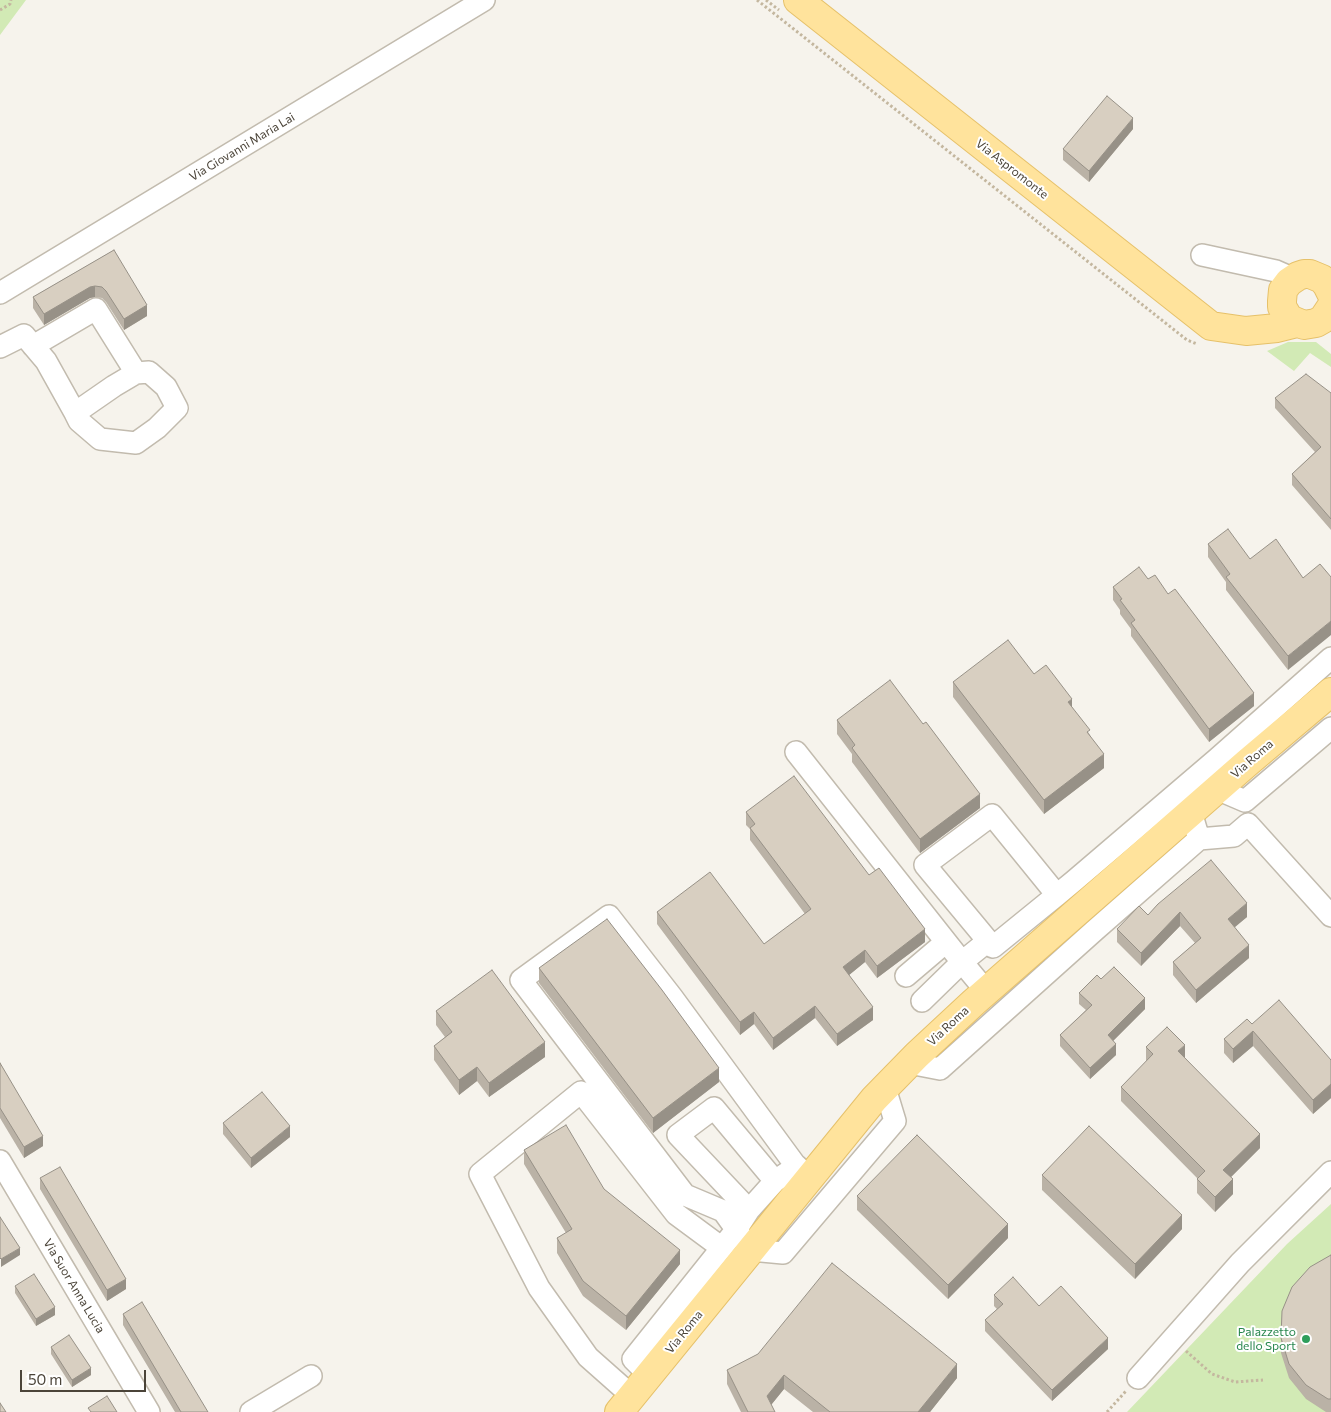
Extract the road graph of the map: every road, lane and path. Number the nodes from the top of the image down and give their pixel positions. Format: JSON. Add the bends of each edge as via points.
{"nodes":[{"id":1,"x":11,"y":0,"type":"edge"},
{"id":2,"x":798,"y":0,"type":"edge"},
{"id":3,"x":476,"y":2,"type":"edge"},
{"id":4,"x":0,"y":10,"type":"edge"},
{"id":5,"x":1202,"y":255,"type":"dead end"},
{"id":6,"x":1300,"y":279,"type":"edge"},
{"id":7,"x":0,"y":293,"type":"edge"},
{"id":8,"x":1331,"y":293,"type":"edge"},
{"id":9,"x":1319,"y":323,"type":"edge"},
{"id":10,"x":1230,"y":328,"type":"junction"},
{"id":11,"x":33,"y":346,"type":"junction"},
{"id":12,"x":0,"y":347,"type":"edge"},
{"id":13,"x":136,"y":373,"type":"junction"},
{"id":14,"x":75,"y":413,"type":"junction"},
{"id":15,"x":1331,"y":658,"type":"edge"},
{"id":16,"x":1317,"y":710,"type":"edge"},
{"id":17,"x":796,"y":752,"type":"dead end"},
{"id":18,"x":1222,"y":775,"type":"junction"},
{"id":19,"x":1191,"y":812,"type":"junction"},
{"id":20,"x":1151,"y":831,"type":"junction"},
{"id":21,"x":1199,"y":839,"type":"junction"},
{"id":22,"x":1082,"y":891,"type":"junction"},
{"id":23,"x":1057,"y":895,"type":"junction"},
{"id":24,"x":1331,"y":916,"type":"edge"},
{"id":25,"x":988,"y":941,"type":"junction"},
{"id":26,"x":946,"y":942,"type":"junction"},
{"id":27,"x":962,"y":962,"type":"junction"},
{"id":28,"x":906,"y":976,"type":"dead end"},
{"id":29,"x":986,"y":991,"type":"junction"},
{"id":30,"x":922,"y":1001,"type":"dead end"},
{"id":31,"x":909,"y":1063,"type":"junction"},
{"id":32,"x":885,"y":1088,"type":"junction"},
{"id":33,"x":0,"y":1161,"type":"edge"},
{"id":34,"x":1331,"y":1172,"type":"edge"},
{"id":35,"x":802,"y":1174,"type":"junction"},
{"id":36,"x":775,"y":1181,"type":"junction"},
{"id":37,"x":749,"y":1210,"type":"junction"},
{"id":38,"x":744,"y":1240,"type":"junction"},
{"id":39,"x":722,"y":1248,"type":"junction"},
{"id":40,"x":718,"y":1272,"type":"junction"},
{"id":41,"x":1173,"y":1338,"type":"junction"},
{"id":42,"x":311,"y":1376,"type":"dead end"},
{"id":43,"x":1138,"y":1378,"type":"joint"},
{"id":44,"x":1263,"y":1380,"type":"dead end"},
{"id":45,"x":626,"y":1407,"type":"edge"},
{"id":46,"x":149,"y":1412,"type":"edge"},
{"id":47,"x":252,"y":1412,"type":"edge"},
{"id":48,"x":1107,"y":1412,"type":"edge"}],
"edges":[{"from":1,"to":4,"type":"path"},
{"from":2,"to":10,"type":"main road","name":"Via Aspromonte","via":[[1211,326]]},
{"from":3,"to":7,"type":"street","name":"Via Giovanni Maria Lai"},
{"from":5,"to":6,"type":"street"},
{"from":6,"to":8,"type":"main road","via":[[1322,280]]},
{"from":6,"to":9,"type":"main road","via":[[1282,307],[1292,320]]},
{"from":6,"to":10,"type":"main road","via":[[1249,322]]},
{"from":9,"to":10,"type":"main road","name":"Via Aspromonte","via":[[1246,330]]},
{"from":11,"to":12,"type":"street","via":[[24,335]]},
{"from":11,"to":13,"type":"street","via":[[96,309]]},
{"from":11,"to":14,"type":"street","via":[[46,361]]},
{"from":13,"to":14,"type":"street"},
{"from":13,"to":14,"type":"street","via":[[149,372],[166,387],[177,408],[158,428],[136,443],[100,439]]},
{"from":15,"to":16,"type":"street"},
{"from":16,"to":18,"type":"main road","name":"Via Roma"},
{"from":17,"to":26,"type":"street"},
{"from":18,"to":19,"type":"main road","name":"Via Roma"},
{"from":18,"to":20,"type":"street"},
{"from":19,"to":20,"type":"main road","name":"Via Roma"},
{"from":19,"to":21,"type":"street"},
{"from":20,"to":22,"type":"main road","name":"Via Roma"},
{"from":21,"to":24,"type":"street","via":[[1234,836],[1248,824]]},
{"from":21,"to":31,"type":"street","via":[[940,1069]]},
{"from":22,"to":23,"type":"street"},
{"from":22,"to":29,"type":"main road","name":"Via Roma"},
{"from":23,"to":25,"type":"street","via":[[993,947]]},
{"from":23,"to":25,"type":"street","via":[[992,815],[925,865]]},
{"from":25,"to":27,"type":"street"},
{"from":26,"to":27,"type":"street"},
{"from":26,"to":28,"type":"street"},
{"from":27,"to":29,"type":"street"},
{"from":27,"to":30,"type":"street"},
{"from":29,"to":31,"type":"main road","name":"Via Roma"},
{"from":31,"to":32,"type":"main road","name":"Via Roma"},
{"from":32,"to":35,"type":"main road","name":"Via Roma"},
{"from":32,"to":38,"type":"street","via":[[895,1121],[783,1253]]},
{"from":33,"to":46,"type":"street","name":"Via Suor Anna Lucia"},
{"from":34,"to":41,"type":"street","via":[[1240,1263]]},
{"from":35,"to":36,"type":"street"},
{"from":35,"to":38,"type":"main road","name":"Via Roma"},
{"from":35,"to":38,"type":"street","via":[[609,916],[521,980],[685,1195],[723,1211]]},
{"from":36,"to":37,"type":"street"},
{"from":36,"to":37,"type":"street","via":[[714,1108],[678,1135]]},
{"from":37,"to":38,"type":"street"},
{"from":38,"to":39,"type":"street"},
{"from":38,"to":40,"type":"main road","name":"Via Roma"},
{"from":39,"to":40,"type":"street"},
{"from":39,"to":45,"type":"street","via":[[676,1214],[582,1092],[480,1174],[539,1288]]},
{"from":40,"to":45,"type":"main road","name":"Via Roma"},
{"from":41,"to":43,"type":"street"},
{"from":41,"to":44,"type":"path","via":[[1212,1374],[1235,1382]]},
{"from":42,"to":47,"type":"street"},
{"from":43,"to":48,"type":"path"}]}
